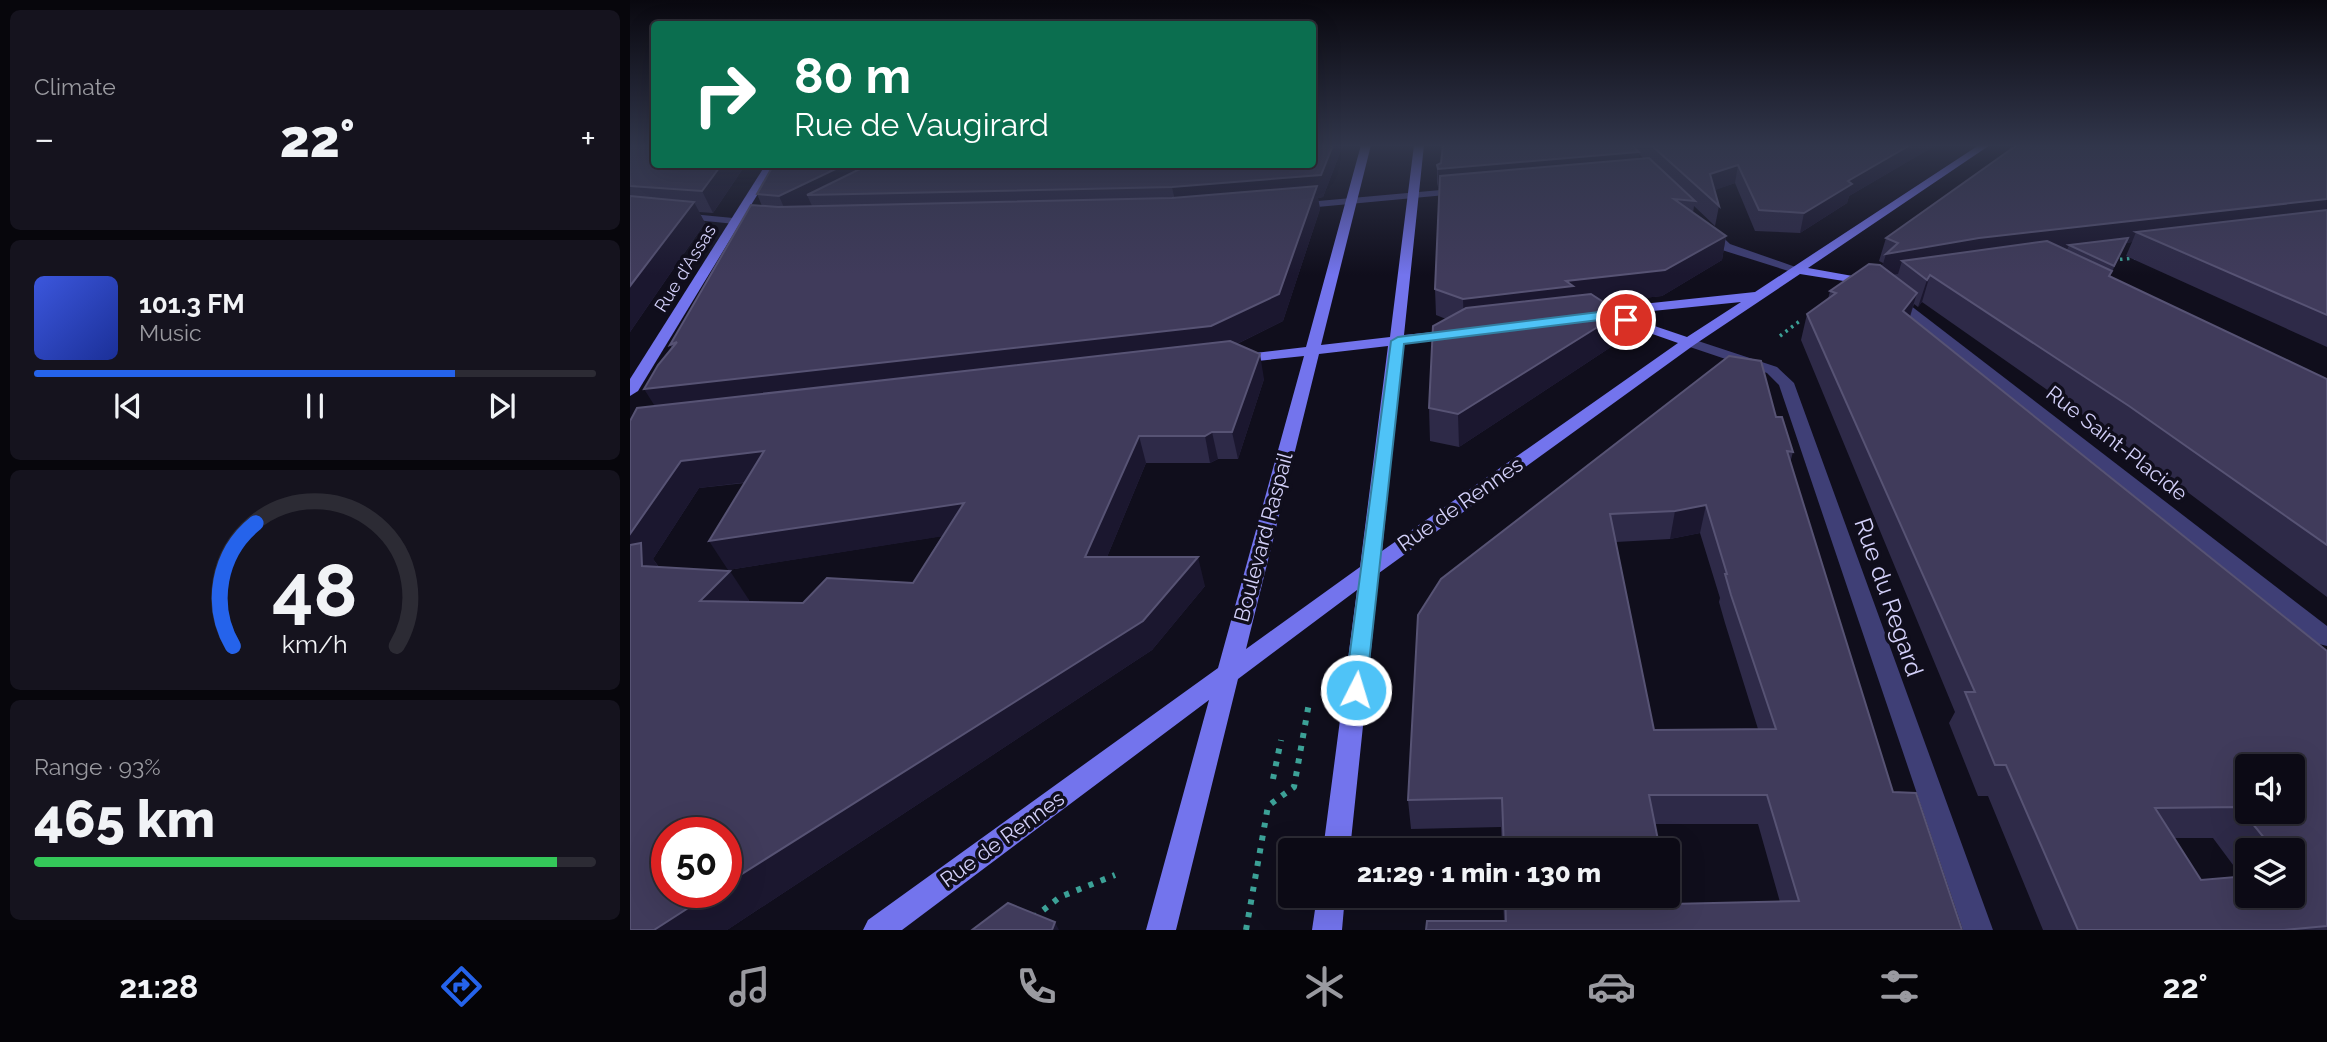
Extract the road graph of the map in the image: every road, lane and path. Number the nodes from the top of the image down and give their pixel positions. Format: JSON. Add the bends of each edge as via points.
{"nodes":[{"id":1,"x":757,"y":188,"type":"edge"},
{"id":2,"x":1355,"y":188,"type":"edge"},
{"id":3,"x":1414,"y":188,"type":"edge"},
{"id":4,"x":1920,"y":188,"type":"edge"},
{"id":5,"x":1471,"y":190,"type":"edge"},
{"id":6,"x":1413,"y":195,"type":"junction"},
{"id":7,"x":1352,"y":201,"type":"junction"},
{"id":8,"x":1282,"y":207,"type":"edge"},
{"id":9,"x":667,"y":214,"type":"edge"},
{"id":10,"x":1698,"y":219,"type":"edge"},
{"id":11,"x":738,"y":221,"type":"junction"},
{"id":12,"x":762,"y":224,"type":"edge"},
{"id":13,"x":2147,"y":256,"type":"edge"},
{"id":14,"x":2105,"y":261,"type":"edge"},
{"id":15,"x":1798,"y":270,"type":"junction"},
{"id":16,"x":1879,"y":284,"type":"joint"},
{"id":17,"x":1759,"y":295,"type":"junction"},
{"id":18,"x":1801,"y":320,"type":"dead end"},
{"id":19,"x":1470,"y":332,"type":"edge"},
{"id":20,"x":1780,"y":336,"type":"dead end"},
{"id":21,"x":1398,"y":341,"type":"junction"},
{"id":22,"x":1689,"y":342,"type":"junction"},
{"id":23,"x":1314,"y":351,"type":"junction"},
{"id":24,"x":1222,"y":361,"type":"edge"},
{"id":25,"x":630,"y":391,"type":"edge"},
{"id":26,"x":1370,"y":568,"type":"junction"},
{"id":27,"x":2327,"y":638,"type":"edge"},
{"id":28,"x":1225,"y":676,"type":"junction"},
{"id":29,"x":1309,"y":703,"type":"dead end"},
{"id":30,"x":1281,"y":740,"type":"dead end"},
{"id":31,"x":1273,"y":779,"type":"dead end"},
{"id":32,"x":1338,"y":838,"type":"edge"},
{"id":33,"x":1115,"y":876,"type":"dead end"},
{"id":34,"x":1330,"y":908,"type":"edge"},
{"id":35,"x":1028,"y":922,"type":"edge"},
{"id":36,"x":877,"y":930,"type":"edge"},
{"id":37,"x":1161,"y":930,"type":"edge"},
{"id":38,"x":1246,"y":930,"type":"edge"},
{"id":39,"x":1327,"y":930,"type":"edge"},
{"id":40,"x":1978,"y":930,"type":"edge"}],
"edges":[{"from":1,"to":11,"type":"main road","name":"Rue d'Assas"},
{"from":2,"to":7,"type":"main road","name":"Boulevard Raspail"},
{"from":3,"to":6,"type":"main road"},
{"from":4,"to":15,"type":"main road","name":"Rue de Rennes"},
{"from":5,"to":6,"type":"street"},
{"from":6,"to":7,"type":"street"},
{"from":6,"to":21,"type":"main road"},
{"from":7,"to":8,"type":"street"},
{"from":7,"to":23,"type":"main road","name":"Boulevard Raspail"},
{"from":9,"to":11,"type":"street"},
{"from":10,"to":15,"type":"street","via":[[1726,247]]},
{"from":11,"to":12,"type":"street"},
{"from":11,"to":25,"type":"main road","name":"Rue d'Assas"},
{"from":13,"to":14,"type":"path"},
{"from":15,"to":16,"type":"main road"},
{"from":15,"to":17,"type":"main road","name":"Rue de Rennes"},
{"from":16,"to":27,"type":"street","name":"Rue Saint-Placide"},
{"from":17,"to":22,"type":"main road","name":"Rue de Rennes"},
{"from":17,"to":22,"type":"main road","via":[[1593,317],[1626,320]]},
{"from":18,"to":20,"type":"path"},
{"from":19,"to":21,"type":"main road"},
{"from":21,"to":23,"type":"main road"},
{"from":21,"to":26,"type":"main road"},
{"from":22,"to":26,"type":"main road","name":"Rue de Rennes"},
{"from":22,"to":40,"type":"street","name":"Rue du Regard","via":[[1772,370],[1786,383]]},
{"from":23,"to":24,"type":"main road"},
{"from":23,"to":28,"type":"main road","name":"Boulevard Raspail"},
{"from":26,"to":28,"type":"main road","name":"Rue de Rennes"},
{"from":26,"to":32,"type":"main road"},
{"from":28,"to":36,"type":"main road","name":"Rue de Rennes"},
{"from":28,"to":37,"type":"main road","name":"Boulevard Raspail"},
{"from":29,"to":38,"type":"path","via":[[1294,787],[1268,806]]},
{"from":30,"to":31,"type":"path"},
{"from":33,"to":35,"type":"path","via":[[1060,897]]},
{"from":34,"to":39,"type":"main road"}]}
